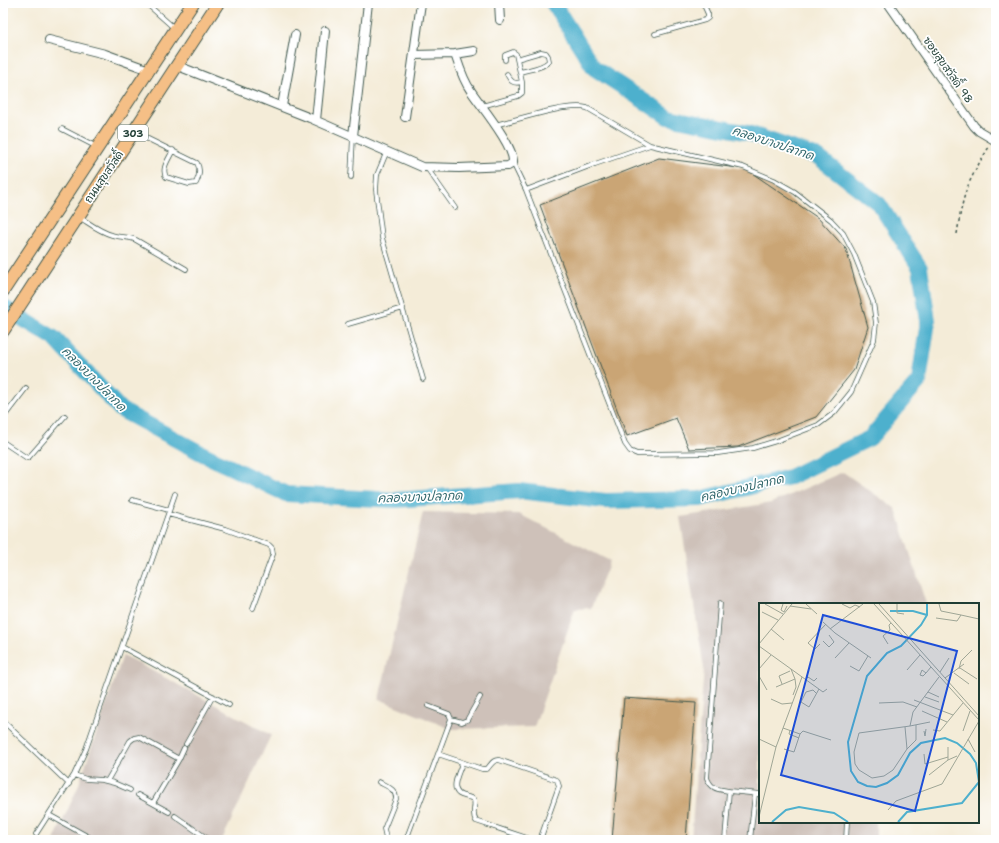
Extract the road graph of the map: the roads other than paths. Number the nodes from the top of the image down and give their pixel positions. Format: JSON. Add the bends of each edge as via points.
{"nodes":[{"id":1,"x":146,"y":3,"type":"edge"},
{"id":2,"x":193,"y":3,"type":"edge"},
{"id":3,"x":218,"y":3,"type":"edge"},
{"id":4,"x":368,"y":3,"type":"edge"},
{"id":5,"x":421,"y":3,"type":"edge"},
{"id":6,"x":499,"y":3,"type":"edge"},
{"id":7,"x":703,"y":3,"type":"edge"},
{"id":8,"x":888,"y":3,"type":"edge"},
{"id":9,"x":500,"y":20,"type":"dead end"},
{"id":10,"x":176,"y":29,"type":"junction"},
{"id":11,"x":325,"y":31,"type":"dead end"},
{"id":12,"x":655,"y":34,"type":"dead end"},
{"id":13,"x":295,"y":35,"type":"dead end"},
{"id":14,"x":49,"y":40,"type":"dead end"},
{"id":15,"x":474,"y":51,"type":"dead end"},
{"id":16,"x":455,"y":54,"type":"junction"},
{"id":17,"x":414,"y":56,"type":"junction"},
{"id":18,"x":517,"y":59,"type":"junction"},
{"id":19,"x":505,"y":60,"type":"dead end"},
{"id":20,"x":178,"y":66,"type":"junction"},
{"id":21,"x":148,"y":70,"type":"junction"},
{"id":22,"x":520,"y":72,"type":"junction"},
{"id":23,"x":508,"y":74,"type":"dead end"},
{"id":24,"x":522,"y":82,"type":"junction"},
{"id":25,"x":282,"y":106,"type":"junction"},
{"id":26,"x":482,"y":106,"type":"junction"},
{"id":27,"x":405,"y":116,"type":"dead end"},
{"id":28,"x":316,"y":120,"type":"junction"},
{"id":29,"x":495,"y":125,"type":"junction"},
{"id":30,"x":62,"y":129,"type":"dead end"},
{"id":31,"x":134,"y":132,"type":"junction"},
{"id":32,"x":353,"y":136,"type":"junction"},
{"id":33,"x":994,"y":140,"type":"edge"},
{"id":34,"x":650,"y":145,"type":"junction"},
{"id":35,"x":98,"y":147,"type":"junction"},
{"id":36,"x":173,"y":150,"type":"junction"},
{"id":37,"x":387,"y":151,"type":"junction"},
{"id":38,"x":513,"y":163,"type":"junction"},
{"id":39,"x":427,"y":168,"type":"junction"},
{"id":40,"x":351,"y":177,"type":"dead end"},
{"id":41,"x":526,"y":190,"type":"junction"},
{"id":42,"x":454,"y":208,"type":"dead end"},
{"id":43,"x":78,"y":216,"type":"junction"},
{"id":44,"x":186,"y":269,"type":"dead end"},
{"id":45,"x":3,"y":291,"type":"edge"},
{"id":46,"x":402,"y":308,"type":"junction"},
{"id":47,"x":348,"y":324,"type":"dead end"},
{"id":48,"x":3,"y":331,"type":"edge"},
{"id":49,"x":423,"y":379,"type":"dead end"},
{"id":50,"x":26,"y":388,"type":"dead end"},
{"id":51,"x":65,"y":416,"type":"dead end"},
{"id":52,"x":3,"y":418,"type":"edge"},
{"id":53,"x":3,"y":442,"type":"edge"},
{"id":54,"x":175,"y":494,"type":"dead end"},
{"id":55,"x":132,"y":500,"type":"dead end"},
{"id":56,"x":169,"y":512,"type":"junction"},
{"id":57,"x":720,"y":603,"type":"dead end"},
{"id":58,"x":253,"y":608,"type":"dead end"},
{"id":59,"x":122,"y":647,"type":"junction"},
{"id":60,"x":213,"y":696,"type":"junction"},
{"id":61,"x":480,"y":697,"type":"dead end"},
{"id":62,"x":229,"y":706,"type":"dead end"},
{"id":63,"x":428,"y":706,"type":"dead end"},
{"id":64,"x":451,"y":719,"type":"junction"},
{"id":65,"x":3,"y":721,"type":"edge"},
{"id":66,"x":438,"y":754,"type":"junction"},
{"id":67,"x":179,"y":759,"type":"junction"},
{"id":68,"x":462,"y":763,"type":"junction"},
{"id":69,"x":74,"y":775,"type":"junction"},
{"id":70,"x":107,"y":781,"type":"junction"},
{"id":71,"x":379,"y":782,"type":"dead end"},
{"id":72,"x":68,"y":784,"type":"junction"},
{"id":73,"x":130,"y":790,"type":"dead end"},
{"id":74,"x":730,"y":791,"type":"junction"},
{"id":75,"x":758,"y":794,"type":"edge"},
{"id":76,"x":138,"y":795,"type":"dead end"},
{"id":77,"x":153,"y":803,"type":"junction"},
{"id":78,"x":169,"y":812,"type":"dead end"},
{"id":79,"x":49,"y":815,"type":"junction"},
{"id":80,"x":175,"y":816,"type":"dead end"},
{"id":81,"x":847,"y":823,"type":"edge"},
{"id":82,"x":36,"y":834,"type":"dead end"},
{"id":83,"x":94,"y":840,"type":"edge"},
{"id":84,"x":207,"y":840,"type":"edge"},
{"id":85,"x":390,"y":840,"type":"edge"},
{"id":86,"x":406,"y":840,"type":"edge"},
{"id":87,"x":725,"y":840,"type":"edge"},
{"id":88,"x":750,"y":840,"type":"edge"},
{"id":89,"x":846,"y":840,"type":"edge"}],
"edges":[{"from":1,"to":10,"type":"lane"},
{"from":2,"to":10,"type":"main road","name":"ถนนสุขสวัสดิ์","number":"303"},
{"from":3,"to":20,"type":"main road","name":"ถนนสุขสวัสดิ์","number":"303"},
{"from":4,"to":32,"type":"street"},
{"from":5,"to":17,"type":"street"},
{"from":6,"to":9,"type":"street"},
{"from":7,"to":12,"type":"lane","via":[[708,14],[705,20]]},
{"from":8,"to":33,"type":"street","name":"ซอยสุขสวัสดิ์ 98","via":[[974,126]]},
{"from":10,"to":21,"type":"main road","name":"ถนนสุขสวัสดิ์","number":"303"},
{"from":11,"to":28,"type":"street"},
{"from":13,"to":25,"type":"street"},
{"from":14,"to":21,"type":"street","via":[[105,54]]},
{"from":15,"to":16,"type":"street"},
{"from":16,"to":17,"type":"street"},
{"from":16,"to":26,"type":"street","via":[[464,78]]},
{"from":17,"to":27,"type":"street"},
{"from":18,"to":19,"type":"lane","via":[[513,52],[506,55]]},
{"from":18,"to":22,"type":"lane"},
{"from":18,"to":22,"type":"lane","via":[[541,52],[548,56],[546,64]]},
{"from":20,"to":25,"type":"street"},
{"from":20,"to":31,"type":"main road","name":"ถนนสุขสวัสดิ์","number":"303"},
{"from":21,"to":35,"type":"main road","name":"ถนนสุขสวัสดิ์","number":"303"},
{"from":22,"to":24,"type":"lane"},
{"from":23,"to":24,"type":"lane","via":[[512,83]]},
{"from":24,"to":26,"type":"lane","via":[[522,93],[518,96]]},
{"from":25,"to":28,"type":"street"},
{"from":26,"to":29,"type":"street"},
{"from":28,"to":32,"type":"street"},
{"from":29,"to":34,"type":"lane","via":[[576,106],[587,108]]},
{"from":29,"to":38,"type":"street","via":[[510,151]]},
{"from":30,"to":35,"type":"lane"},
{"from":31,"to":36,"type":"lane"},
{"from":31,"to":43,"type":"main road","name":"ถนนสุขสวัสดิ์","number":"303"},
{"from":32,"to":37,"type":"street"},
{"from":32,"to":40,"type":"lane"},
{"from":34,"to":41,"type":"lane"},
{"from":34,"to":41,"type":"lane","via":[[744,168],[774,180],[795,192],[831,220],[843,233],[873,302],[876,323],[874,340],[850,392],[834,413],[818,426],[776,442],[718,454],[637,454],[630,451],[625,444]]},
{"from":35,"to":45,"type":"main road","name":"ถนนสุขสวัสดิ์","number":"303"},
{"from":36,"to":36,"type":"lane","via":[[164,168],[166,177],[189,184],[196,183],[200,171],[197,163]]},
{"from":37,"to":39,"type":"street"},
{"from":37,"to":46,"type":"lane","via":[[377,175],[376,190],[382,238]]},
{"from":38,"to":39,"type":"street","via":[[508,166]]},
{"from":38,"to":41,"type":"lane"},
{"from":39,"to":42,"type":"lane"},
{"from":43,"to":44,"type":"lane","via":[[109,234],[130,237]]},
{"from":43,"to":48,"type":"main road","name":"ถนนสุขสวัสดิ์","number":"303"},
{"from":46,"to":47,"type":"lane"},
{"from":46,"to":49,"type":"lane"},
{"from":50,"to":52,"type":"lane"},
{"from":51,"to":53,"type":"lane","via":[[29,457],[24,457]]},
{"from":54,"to":56,"type":"lane"},
{"from":55,"to":56,"type":"lane"},
{"from":56,"to":58,"type":"lane","via":[[225,529],[272,548],[273,554]]},
{"from":56,"to":59,"type":"lane"},
{"from":57,"to":74,"type":"lane","via":[[707,778],[709,784],[715,788]]},
{"from":59,"to":60,"type":"lane"},
{"from":59,"to":69,"type":"lane","via":[[86,749]]},
{"from":60,"to":62,"type":"lane"},
{"from":60,"to":67,"type":"lane"},
{"from":61,"to":64,"type":"lane","via":[[467,720],[462,722]]},
{"from":63,"to":64,"type":"lane","via":[[449,714]]},
{"from":64,"to":66,"type":"lane"},
{"from":65,"to":72,"type":"lane"},
{"from":66,"to":68,"type":"lane"},
{"from":66,"to":86,"type":"lane"},
{"from":67,"to":70,"type":"lane","via":[[139,737],[134,738]]},
{"from":67,"to":77,"type":"lane"},
{"from":68,"to":68,"type":"lane","via":[[455,786],[459,794],[474,800],[473,817],[476,821],[533,840],[541,837],[559,786],[557,780],[499,760],[486,769]]},
{"from":69,"to":70,"type":"lane"},
{"from":69,"to":72,"type":"lane"},
{"from":70,"to":73,"type":"lane"},
{"from":71,"to":85,"type":"lane","via":[[396,794],[384,829],[386,838]]},
{"from":72,"to":79,"type":"lane"},
{"from":74,"to":75,"type":"lane"},
{"from":74,"to":87,"type":"lane"},
{"from":75,"to":88,"type":"lane"},
{"from":76,"to":77,"type":"lane"},
{"from":77,"to":78,"type":"lane"},
{"from":79,"to":82,"type":"lane"},
{"from":79,"to":83,"type":"lane"},
{"from":80,"to":84,"type":"lane"},
{"from":81,"to":89,"type":"lane"}]}
